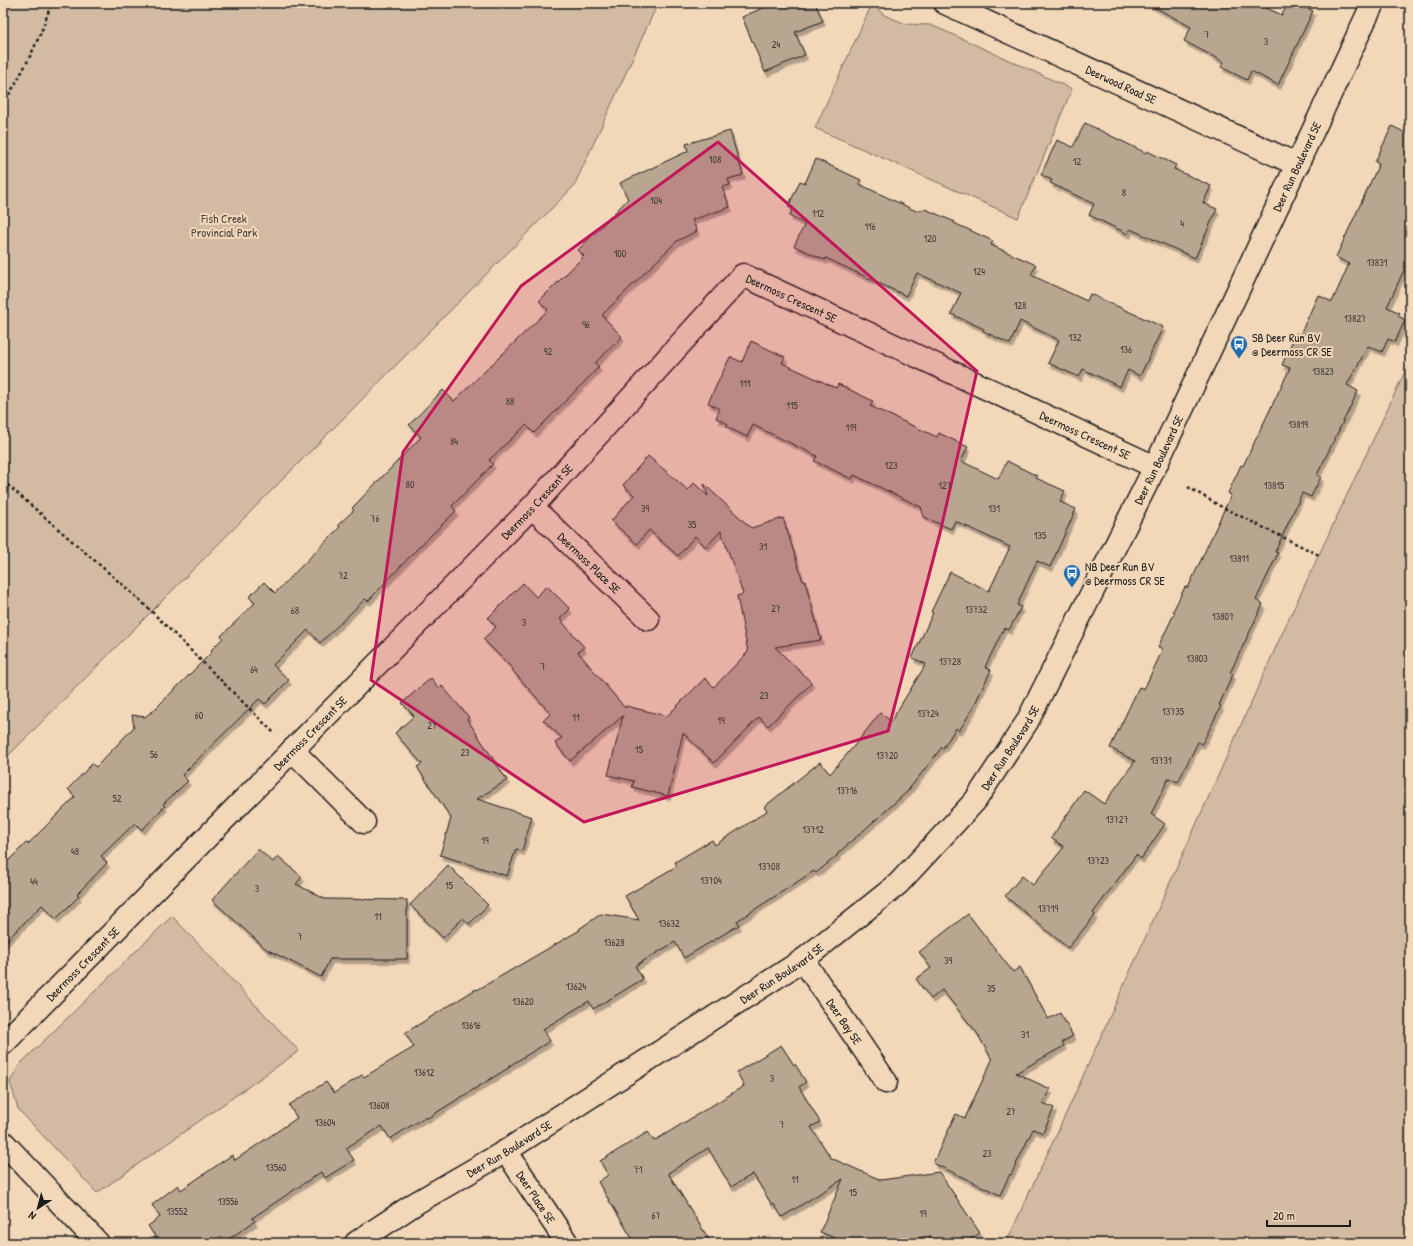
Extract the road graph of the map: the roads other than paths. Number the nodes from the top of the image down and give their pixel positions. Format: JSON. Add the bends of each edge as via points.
{"nodes":[{"id":1,"x":945,"y":3,"type":"edge"},
{"id":2,"x":1373,"y":3,"type":"edge"},
{"id":3,"x":1298,"y":165,"type":"junction"},
{"id":4,"x":1155,"y":467,"type":"junction"},
{"id":5,"x":532,"y":507,"type":"junction"},
{"id":6,"x":648,"y":619,"type":"dead end"},
{"id":7,"x":292,"y":750,"type":"junction"},
{"id":8,"x":364,"y":822,"type":"dead end"},
{"id":9,"x":804,"y":960,"type":"junction"},
{"id":10,"x":3,"y":1044,"type":"edge"},
{"id":11,"x":886,"y":1082,"type":"dead end"},
{"id":12,"x":3,"y":1142,"type":"edge"},
{"id":13,"x":506,"y":1151,"type":"junction"},
{"id":14,"x":98,"y":1243,"type":"edge"},
{"id":15,"x":356,"y":1243,"type":"edge"},
{"id":16,"x":566,"y":1243,"type":"edge"}],
"edges":[{"from":1,"to":3,"type":"street","name":"Deerwood Road SE"},
{"from":2,"to":3,"type":"street","name":"Deer Run Boulevard SE"},
{"from":3,"to":4,"type":"street","name":"Deer Run Boulevard SE"},
{"from":4,"to":5,"type":"street","name":"Deermoss Crescent SE","via":[[743,275]]},
{"from":4,"to":9,"type":"street","name":"Deer Run Boulevard SE","via":[[1027,722],[975,801],[898,884]]},
{"from":5,"to":6,"type":"street","name":"Deermoss Place SE"},
{"from":5,"to":7,"type":"street","name":"Deermoss Crescent SE"},
{"from":7,"to":8,"type":"street"},
{"from":7,"to":10,"type":"street","name":"Deermoss Crescent SE"},
{"from":9,"to":11,"type":"street","name":"Deer Bay SE"},
{"from":9,"to":13,"type":"street","name":"Deer Run Boulevard SE"},
{"from":12,"to":14,"type":"street"},
{"from":13,"to":15,"type":"street","name":"Deer Run Boulevard SE","via":[[416,1203]]},
{"from":13,"to":16,"type":"street","name":"Deer Place SE"}]}
